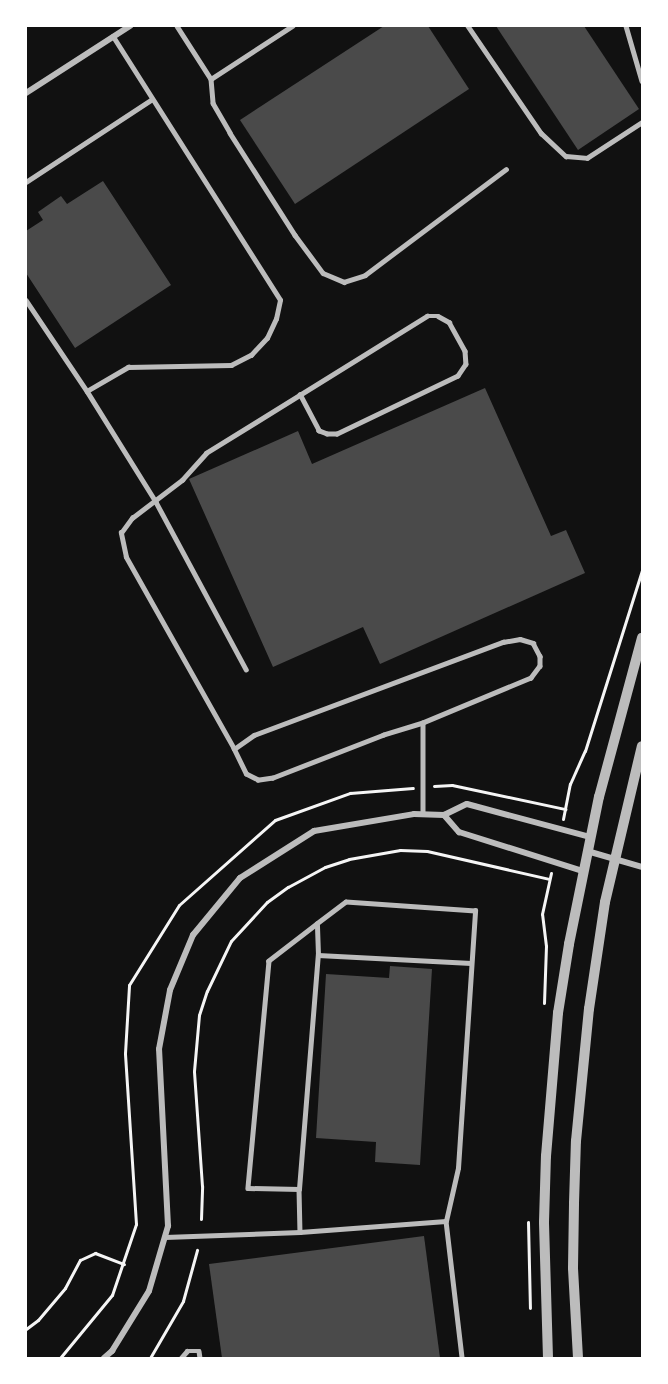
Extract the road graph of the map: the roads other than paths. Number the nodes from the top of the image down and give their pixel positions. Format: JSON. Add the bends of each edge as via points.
{"nodes":[{"id":1,"x":130,"y":26,"type":"edge"},
{"id":2,"x":177,"y":26,"type":"edge"},
{"id":3,"x":292,"y":26,"type":"edge"},
{"id":4,"x":468,"y":26,"type":"edge"},
{"id":5,"x":626,"y":26,"type":"edge"},
{"id":6,"x":113,"y":36,"type":"junction"},
{"id":7,"x":211,"y":79,"type":"junction"},
{"id":8,"x":642,"y":81,"type":"edge"},
{"id":9,"x":26,"y":93,"type":"edge"},
{"id":10,"x":151,"y":100,"type":"junction"},
{"id":11,"x":642,"y":122,"type":"edge"},
{"id":12,"x":506,"y":168,"type":"dead end"},
{"id":13,"x":26,"y":182,"type":"edge"},
{"id":14,"x":26,"y":300,"type":"edge"},
{"id":15,"x":87,"y":390,"type":"junction"},
{"id":16,"x":300,"y":395,"type":"junction"},
{"id":17,"x":156,"y":502,"type":"junction"},
{"id":18,"x":642,"y":638,"type":"edge"},
{"id":19,"x":246,"y":669,"type":"dead end"},
{"id":20,"x":423,"y":723,"type":"junction"},
{"id":21,"x":642,"y":746,"type":"edge"},
{"id":22,"x":234,"y":749,"type":"junction"},
{"id":23,"x":423,"y":814,"type":"junction"},
{"id":24,"x":444,"y":815,"type":"junction"},
{"id":25,"x":590,"y":837,"type":"junction"},
{"id":26,"x":587,"y":851,"type":"junction"},
{"id":27,"x":615,"y":860,"type":"junction"},
{"id":28,"x":642,"y":867,"type":"edge"},
{"id":29,"x":583,"y":871,"type":"junction"},
{"id":30,"x":317,"y":924,"type":"junction"},
{"id":31,"x":318,"y":955,"type":"junction"},
{"id":32,"x":471,"y":963,"type":"junction"},
{"id":33,"x":299,"y":1189,"type":"junction"},
{"id":34,"x":446,"y":1221,"type":"junction"},
{"id":35,"x":300,"y":1232,"type":"junction"},
{"id":36,"x":165,"y":1237,"type":"junction"},
{"id":37,"x":104,"y":1359,"type":"edge"},
{"id":38,"x":181,"y":1359,"type":"edge"},
{"id":39,"x":200,"y":1359,"type":"edge"},
{"id":40,"x":462,"y":1359,"type":"edge"},
{"id":41,"x":548,"y":1359,"type":"edge"},
{"id":42,"x":578,"y":1359,"type":"edge"}],
"edges":[{"from":1,"to":6,"type":"street"},
{"from":2,"to":7,"type":"lane"},
{"from":3,"to":7,"type":"lane"},
{"from":4,"to":11,"type":"lane","via":[[541,133],[566,156],[587,158]]},
{"from":5,"to":8,"type":"lane"},
{"from":6,"to":9,"type":"street"},
{"from":6,"to":10,"type":"lane"},
{"from":7,"to":12,"type":"lane","via":[[213,103],[295,235],[323,273],[344,282],[365,275],[402,249]]},
{"from":10,"to":13,"type":"lane"},
{"from":10,"to":15,"type":"lane","via":[[280,300],[276,319],[267,338],[251,355],[231,365],[128,367]]},
{"from":14,"to":15,"type":"lane"},
{"from":15,"to":17,"type":"lane"},
{"from":16,"to":16,"type":"lane","via":[[427,316],[449,322],[465,351],[466,364],[458,376],[337,434],[319,431]]},
{"from":16,"to":17,"type":"lane","via":[[206,453]]},
{"from":17,"to":19,"type":"lane"},
{"from":17,"to":22,"type":"lane","via":[[132,518],[121,533],[126,557]]},
{"from":18,"to":25,"type":"street"},
{"from":20,"to":22,"type":"lane","via":[[273,778],[258,780],[246,774]]},
{"from":20,"to":22,"type":"lane","via":[[531,678],[540,666],[540,656],[533,644],[520,639],[503,642],[254,735]]},
{"from":20,"to":23,"type":"lane"},
{"from":21,"to":27,"type":"street"},
{"from":23,"to":24,"type":"street"},
{"from":23,"to":36,"type":"street","via":[[314,831],[240,878],[193,935],[170,990],[159,1049],[168,1226]]},
{"from":24,"to":25,"type":"street","via":[[467,804]]},
{"from":24,"to":29,"type":"street","via":[[459,832]]},
{"from":25,"to":26,"type":"street"},
{"from":26,"to":27,"type":"street"},
{"from":26,"to":29,"type":"street"},
{"from":27,"to":28,"type":"street"},
{"from":27,"to":42,"type":"street","via":[[588,1009],[576,1141],[573,1268]]},
{"from":29,"to":41,"type":"street","via":[[558,1014],[546,1155],[544,1280]]},
{"from":30,"to":31,"type":"lane"},
{"from":30,"to":32,"type":"lane","via":[[346,902],[475,911]]},
{"from":30,"to":33,"type":"lane","via":[[269,961],[248,1188]]},
{"from":31,"to":32,"type":"lane"},
{"from":31,"to":33,"type":"lane"},
{"from":32,"to":34,"type":"lane","via":[[458,1168]]},
{"from":33,"to":35,"type":"lane"},
{"from":34,"to":35,"type":"lane"},
{"from":34,"to":40,"type":"lane"},
{"from":35,"to":36,"type":"lane"},
{"from":36,"to":37,"type":"street","via":[[149,1291]]},
{"from":38,"to":39,"type":"lane","via":[[187,1351],[200,1351]]}]}
